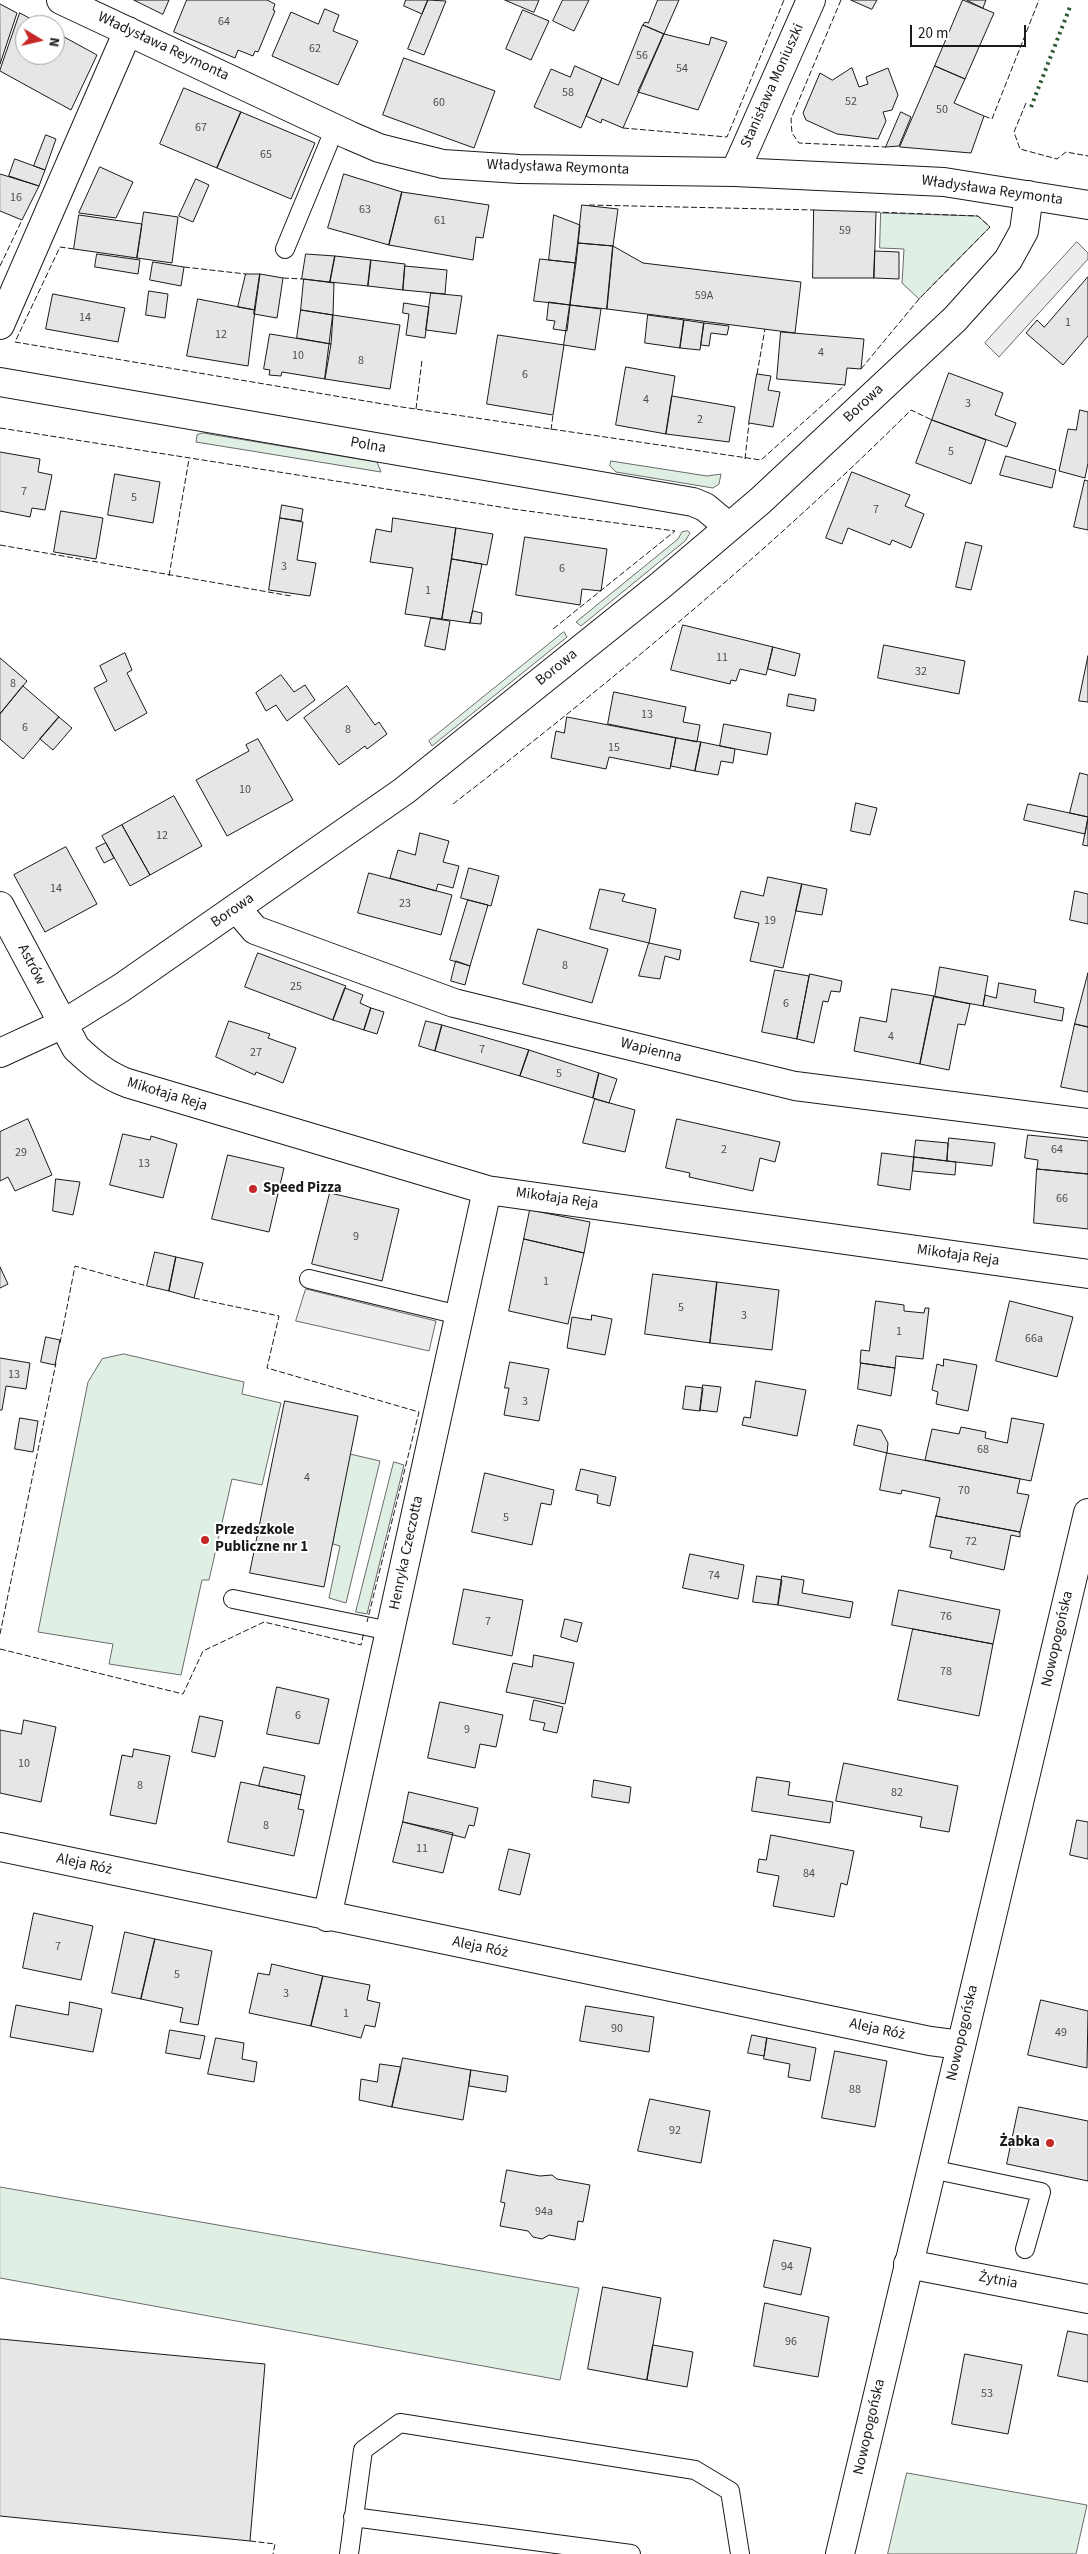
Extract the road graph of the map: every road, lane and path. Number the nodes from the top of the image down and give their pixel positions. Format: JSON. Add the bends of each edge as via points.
{"nodes":[{"id":1,"x":62,"y":0,"type":"edge"},
{"id":2,"x":811,"y":0,"type":"edge"},
{"id":3,"x":128,"y":31,"type":"junction"},
{"id":4,"x":335,"y":128,"type":"junction"},
{"id":5,"x":735,"y":172,"type":"junction"},
{"id":6,"x":1029,"y":195,"type":"junction"},
{"id":7,"x":1088,"y":205,"type":"edge"},
{"id":8,"x":285,"y":249,"type":"dead end"},
{"id":9,"x":0,"y":325,"type":"edge"},
{"id":10,"x":0,"y":382,"type":"edge"},
{"id":11,"x":729,"y":527,"type":"junction"},
{"id":12,"x":0,"y":906,"type":"edge"},
{"id":13,"x":237,"y":909,"type":"junction"},
{"id":14,"x":63,"y":1024,"type":"junction"},
{"id":15,"x":0,"y":1053,"type":"edge"},
{"id":16,"x":1088,"y":1123,"type":"edge"},
{"id":17,"x":487,"y":1190,"type":"junction"},
{"id":18,"x":1088,"y":1274,"type":"edge"},
{"id":19,"x":309,"y":1279,"type":"dead end"},
{"id":20,"x":460,"y":1315,"type":"junction"},
{"id":21,"x":1088,"y":1513,"type":"edge"},
{"id":22,"x":233,"y":1599,"type":"dead end"},
{"id":23,"x":390,"y":1631,"type":"junction"},
{"id":24,"x":0,"y":1847,"type":"edge"},
{"id":25,"x":327,"y":1917,"type":"junction"},
{"id":26,"x":961,"y":2045,"type":"junction"},
{"id":27,"x":931,"y":2169,"type":"junction"},
{"id":28,"x":1024,"y":2249,"type":"dead end"},
{"id":29,"x":908,"y":2264,"type":"junction"},
{"id":30,"x":1088,"y":2299,"type":"edge"},
{"id":31,"x":354,"y":2517,"type":"junction"},
{"id":32,"x":349,"y":2554,"type":"edge"},
{"id":33,"x":631,"y":2554,"type":"edge"},
{"id":34,"x":740,"y":2554,"type":"edge"},
{"id":35,"x":840,"y":2554,"type":"edge"}],
"edges":[{"from":1,"to":3,"type":"street","name":"Władysława Reymonta"},
{"from":2,"to":5,"type":"street","name":"Stanisława Moniuszki"},
{"from":3,"to":4,"type":"street","name":"Władysława Reymonta"},
{"from":3,"to":9,"type":"street"},
{"from":4,"to":5,"type":"street","name":"Władysława Reymonta","via":[[379,148],[443,164],[519,169]]},
{"from":4,"to":8,"type":"lane"},
{"from":5,"to":6,"type":"street","name":"Władysława Reymonta","via":[[944,182]]},
{"from":6,"to":7,"type":"street","name":"Władysława Reymonta"},
{"from":6,"to":11,"type":"street","name":"Borowa","via":[[1024,231],[1008,260],[935,338]]},
{"from":10,"to":11,"type":"street","name":"Polna","via":[[694,502]]},
{"from":11,"to":13,"type":"street","name":"Borowa","via":[[404,791]]},
{"from":12,"to":14,"type":"street","name":"Astrów"},
{"from":13,"to":14,"type":"street","name":"Borowa"},
{"from":13,"to":16,"type":"street","name":"Wapienna","via":[[255,930],[454,1003],[795,1086]]},
{"from":14,"to":15,"type":"street","name":"Borowa"},
{"from":14,"to":17,"type":"street","name":"Mikołaja Reja","via":[[76,1048],[112,1077]]},
{"from":17,"to":18,"type":"street","name":"Mikołaja Reja"},
{"from":17,"to":20,"type":"street","name":"Henryka Czeczotta"},
{"from":19,"to":20,"type":"lane"},
{"from":20,"to":23,"type":"street","name":"Henryka Czeczotta"},
{"from":21,"to":26,"type":"street","name":"Nowopogońska"},
{"from":22,"to":23,"type":"lane"},
{"from":23,"to":25,"type":"street","name":"Henryka Czeczotta"},
{"from":24,"to":25,"type":"street","name":"Aleja Róż"},
{"from":25,"to":26,"type":"street","name":"Aleja Róż"},
{"from":26,"to":27,"type":"street","name":"Nowopogońska"},
{"from":27,"to":28,"type":"lane","via":[[1041,2192]]},
{"from":27,"to":29,"type":"street","name":"Nowopogońska"},
{"from":29,"to":30,"type":"street","name":"Żytnia"},
{"from":29,"to":35,"type":"street","name":"Nowopogońska"},
{"from":31,"to":32,"type":"lane"},
{"from":31,"to":33,"type":"lane"},
{"from":31,"to":34,"type":"lane","via":[[363,2450],[400,2423],[695,2470],[730,2491]]}]}
